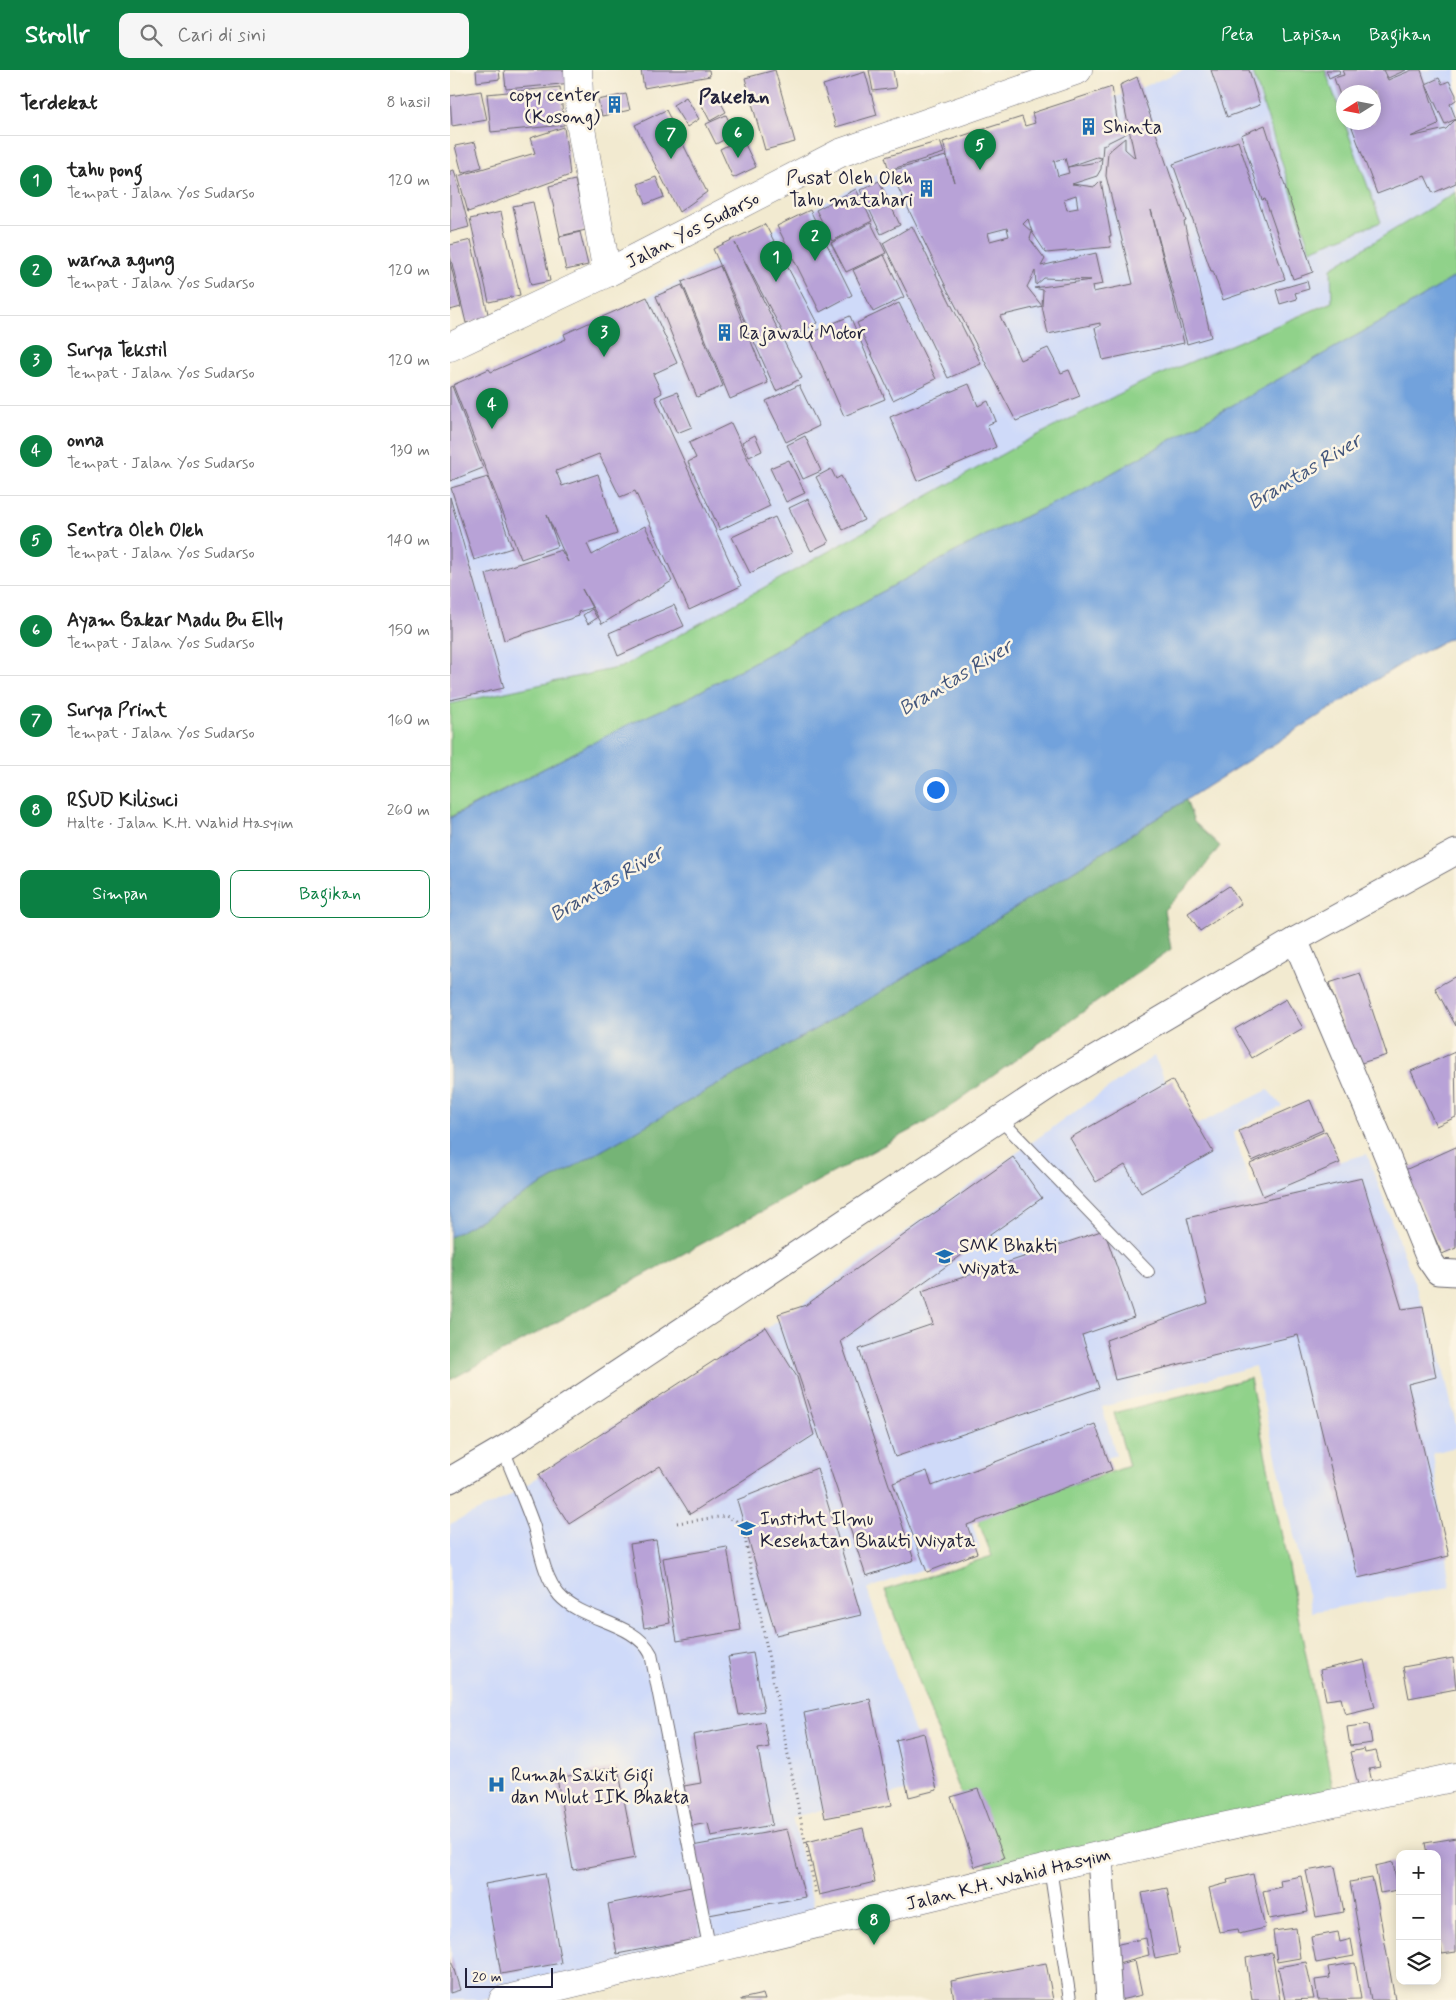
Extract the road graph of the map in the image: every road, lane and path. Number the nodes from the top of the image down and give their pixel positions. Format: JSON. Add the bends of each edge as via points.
{"nodes":[{"id":1,"x":578,"y":70,"type":"edge"},
{"id":2,"x":1078,"y":70,"type":"edge"},
{"id":3,"x":608,"y":273,"type":"junction"},
{"id":4,"x":450,"y":347,"type":"edge"},
{"id":5,"x":1456,"y":852,"type":"edge"},
{"id":6,"x":1295,"y":940,"type":"junction"},
{"id":7,"x":1000,"y":1119,"type":"junction"},
{"id":8,"x":1148,"y":1272,"type":"dead end"},
{"id":9,"x":1456,"y":1273,"type":"edge"},
{"id":10,"x":503,"y":1449,"type":"junction"},
{"id":11,"x":450,"y":1480,"type":"edge"},
{"id":12,"x":677,"y":1523,"type":"dead end"},
{"id":13,"x":1456,"y":1777,"type":"edge"},
{"id":14,"x":1100,"y":1856,"type":"junction"},
{"id":15,"x":1050,"y":1868,"type":"junction"},
{"id":16,"x":822,"y":1923,"type":"junction"},
{"id":17,"x":710,"y":1951,"type":"junction"},
{"id":18,"x":503,"y":2000,"type":"edge"},
{"id":19,"x":1070,"y":2000,"type":"edge"},
{"id":20,"x":1109,"y":2000,"type":"edge"}],
"edges":[{"from":1,"to":3,"type":"main road","via":[[580,123]]},
{"from":2,"to":3,"type":"main road","name":"Jalan Yos Sudarso","via":[[840,153]]},
{"from":3,"to":4,"type":"main road","name":"Jalan Yos Sudarso"},
{"from":5,"to":6,"type":"street"},
{"from":6,"to":7,"type":"street","via":[[1052,1084]]},
{"from":6,"to":9,"type":"street","via":[[1429,1259],[1438,1272]]},
{"from":7,"to":8,"type":"lane"},
{"from":7,"to":10,"type":"street"},
{"from":10,"to":11,"type":"street"},
{"from":10,"to":17,"type":"lane","via":[[533,1525],[546,1570],[559,1595],[636,1636],[651,1654]]},
{"from":12,"to":16,"type":"path","via":[[726,1516],[736,1521],[745,1538]]},
{"from":13,"to":14,"type":"main road","name":"Jalan K.H. Wahid Hasyim"},
{"from":14,"to":15,"type":"main road","name":"Jalan K.H. Wahid Hasyim"},
{"from":14,"to":20,"type":"street"},
{"from":15,"to":16,"type":"main road","name":"Jalan K.H. Wahid Hasyim"},
{"from":15,"to":19,"type":"lane"},
{"from":16,"to":17,"type":"main road","name":"Jalan K.H. Wahid Hasyim"},
{"from":17,"to":18,"type":"main road","name":"Jalan K.H. Wahid Hasyim"}]}
